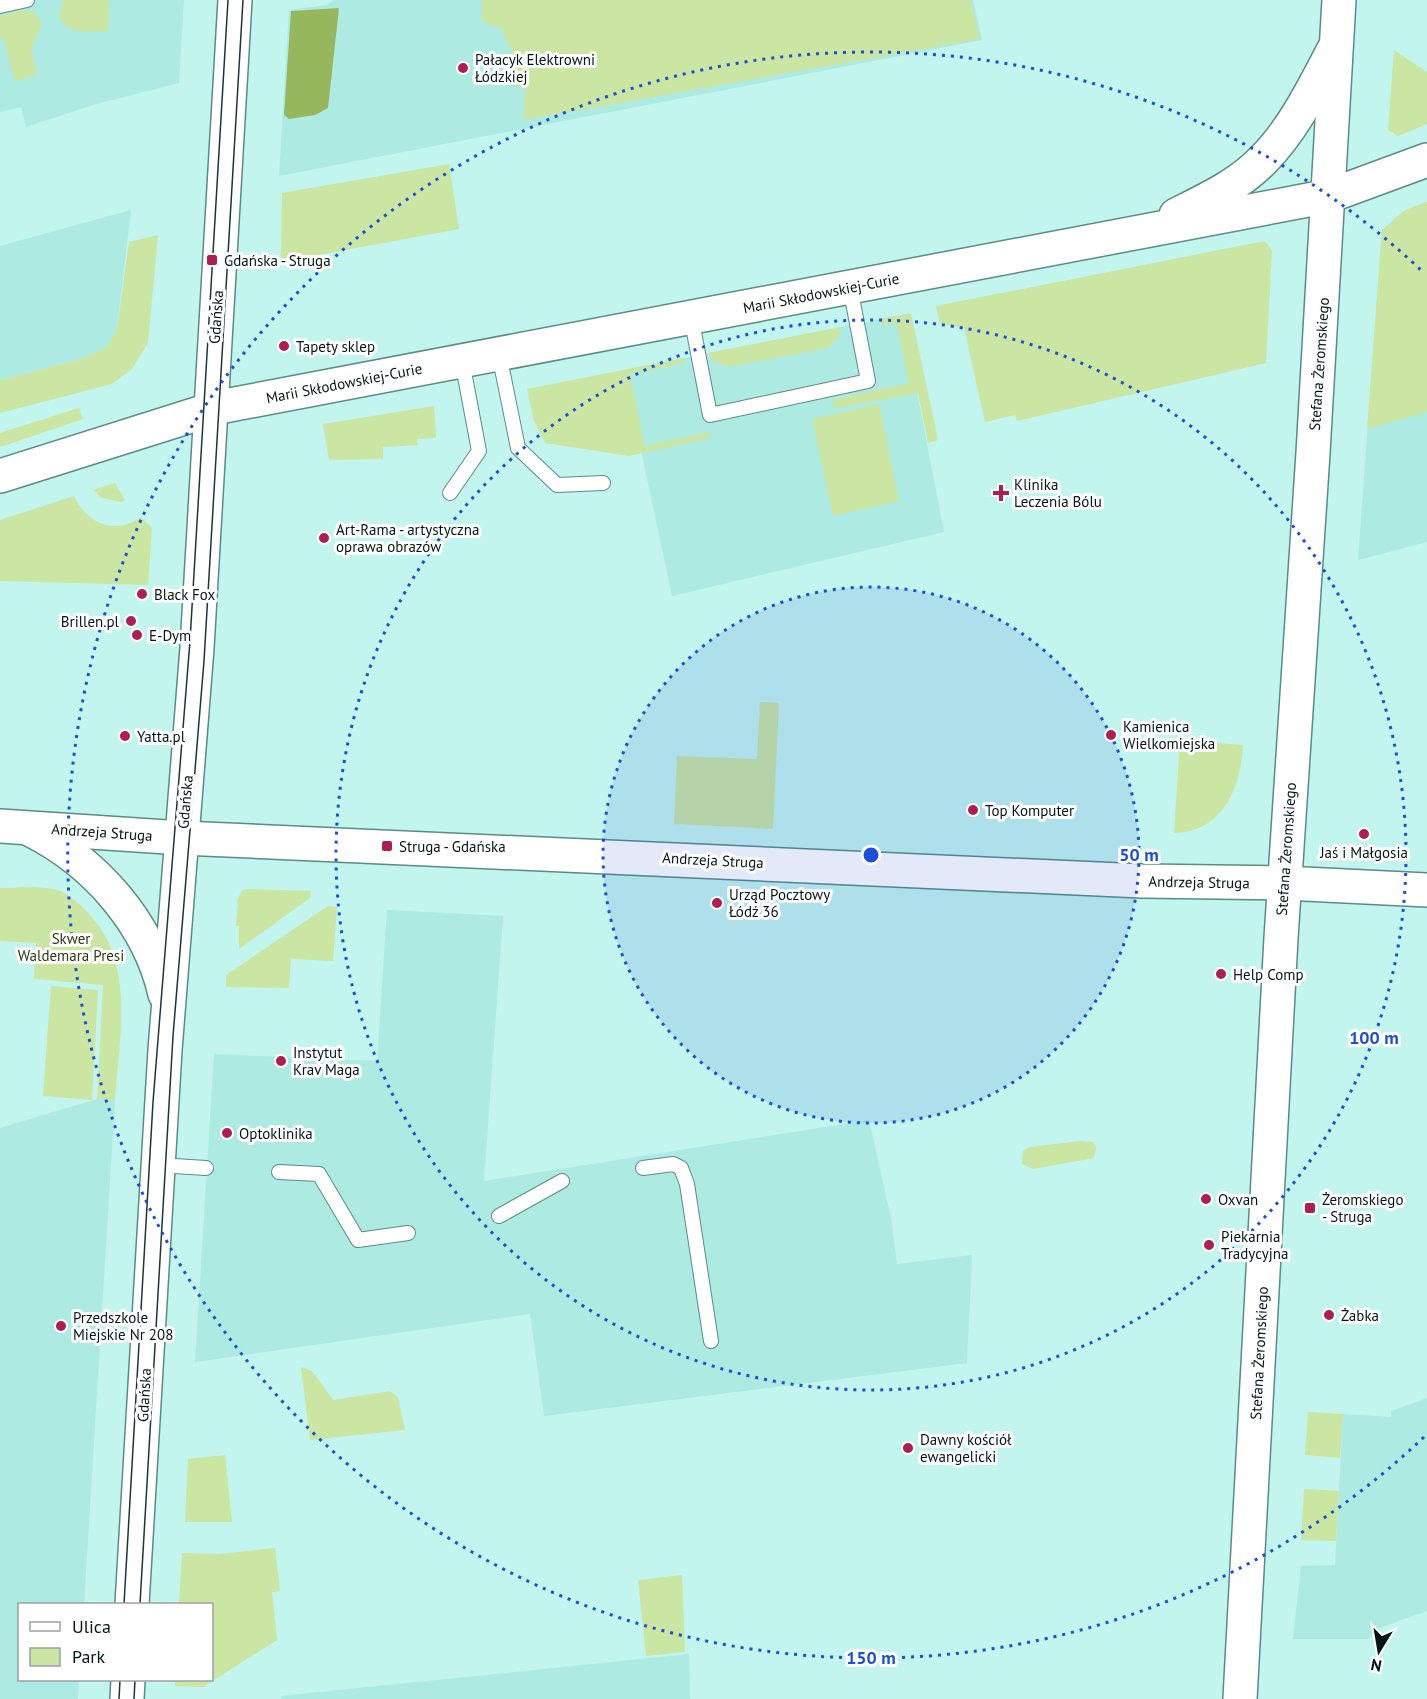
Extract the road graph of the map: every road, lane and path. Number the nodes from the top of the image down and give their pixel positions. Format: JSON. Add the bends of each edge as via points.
{"nodes":[{"id":1,"x":27,"y":0,"type":"edge"},
{"id":2,"x":235,"y":0,"type":"edge"},
{"id":3,"x":1340,"y":0,"type":"edge"},
{"id":4,"x":0,"y":6,"type":"edge"},
{"id":5,"x":1337,"y":44,"type":"junction"},
{"id":6,"x":1427,"y":160,"type":"edge"},
{"id":7,"x":1329,"y":196,"type":"junction"},
{"id":8,"x":1143,"y":232,"type":"junction"},
{"id":9,"x":850,"y":287,"type":"junction"},
{"id":10,"x":691,"y":317,"type":"junction"},
{"id":11,"x":499,"y":354,"type":"junction"},
{"id":12,"x":462,"y":361,"type":"junction"},
{"id":13,"x":210,"y":409,"type":"junction"},
{"id":14,"x":0,"y":476,"type":"edge"},
{"id":15,"x":603,"y":483,"type":"dead end"},
{"id":16,"x":450,"y":493,"type":"dead end"},
{"id":17,"x":12,"y":826,"type":"edge"},
{"id":18,"x":183,"y":838,"type":"junction"},
{"id":19,"x":1284,"y":883,"type":"junction"},
{"id":20,"x":1427,"y":890,"type":"edge"},
{"id":21,"x":168,"y":1007,"type":"junction"},
{"id":22,"x":158,"y":1165,"type":"junction"},
{"id":23,"x":206,"y":1167,"type":"dead end"},
{"id":24,"x":644,"y":1168,"type":"dead end"},
{"id":25,"x":279,"y":1172,"type":"dead end"},
{"id":26,"x":562,"y":1181,"type":"dead end"},
{"id":27,"x":499,"y":1216,"type":"dead end"},
{"id":28,"x":408,"y":1233,"type":"dead end"},
{"id":29,"x":711,"y":1341,"type":"dead end"},
{"id":30,"x":132,"y":1603,"type":"edge"},
{"id":31,"x":128,"y":1681,"type":"edge"},
{"id":32,"x":127,"y":1699,"type":"edge"},
{"id":33,"x":1240,"y":1699,"type":"edge"}],
"edges":[{"from":1,"to":4,"type":"lane"},
{"from":2,"to":13,"type":"street","name":"Gdańska"},
{"from":3,"to":5,"type":"street","name":"Stefana Żeromskiego"},
{"from":5,"to":7,"type":"street","name":"Stefana Żeromskiego"},
{"from":5,"to":8,"type":"street","via":[[1304,104],[1262,161],[1212,196]]},
{"from":6,"to":7,"type":"street","name":"Marii Skłodowskiej-Curie"},
{"from":7,"to":8,"type":"street","name":"Marii Skłodowskiej-Curie"},
{"from":7,"to":19,"type":"street","name":"Stefana Żeromskiego"},
{"from":8,"to":9,"type":"street","name":"Marii Skłodowskiej-Curie"},
{"from":9,"to":10,"type":"street","name":"Marii Skłodowskiej-Curie"},
{"from":9,"to":10,"type":"lane","via":[[868,381],[710,415]]},
{"from":10,"to":11,"type":"street","name":"Marii Skłodowskiej-Curie"},
{"from":11,"to":12,"type":"street","name":"Marii Skłodowskiej-Curie"},
{"from":11,"to":15,"type":"lane","via":[[518,448],[557,485]]},
{"from":12,"to":13,"type":"street","name":"Marii Skłodowskiej-Curie"},
{"from":12,"to":16,"type":"lane","via":[[478,451]]},
{"from":13,"to":14,"type":"street"},
{"from":13,"to":18,"type":"street","name":"Gdańska"},
{"from":17,"to":18,"type":"street","name":"Andrzeja Struga"},
{"from":17,"to":21,"type":"street","via":[[75,857],[100,879],[121,904],[156,965]]},
{"from":18,"to":19,"type":"street","name":"Andrzeja Struga","via":[[1143,881]]},
{"from":18,"to":21,"type":"street","name":"Gdańska"},
{"from":19,"to":20,"type":"street","name":"Andrzeja Struga"},
{"from":19,"to":33,"type":"street","name":"Stefana Żeromskiego"},
{"from":21,"to":22,"type":"street","name":"Gdańska"},
{"from":22,"to":23,"type":"lane"},
{"from":22,"to":30,"type":"street","name":"Gdańska"},
{"from":24,"to":29,"type":"lane","via":[[673,1164],[681,1167],[687,1184]]},
{"from":25,"to":28,"type":"lane","via":[[319,1174],[358,1240]]},
{"from":26,"to":27,"type":"lane"},
{"from":31,"to":32,"type":"street"}]}
